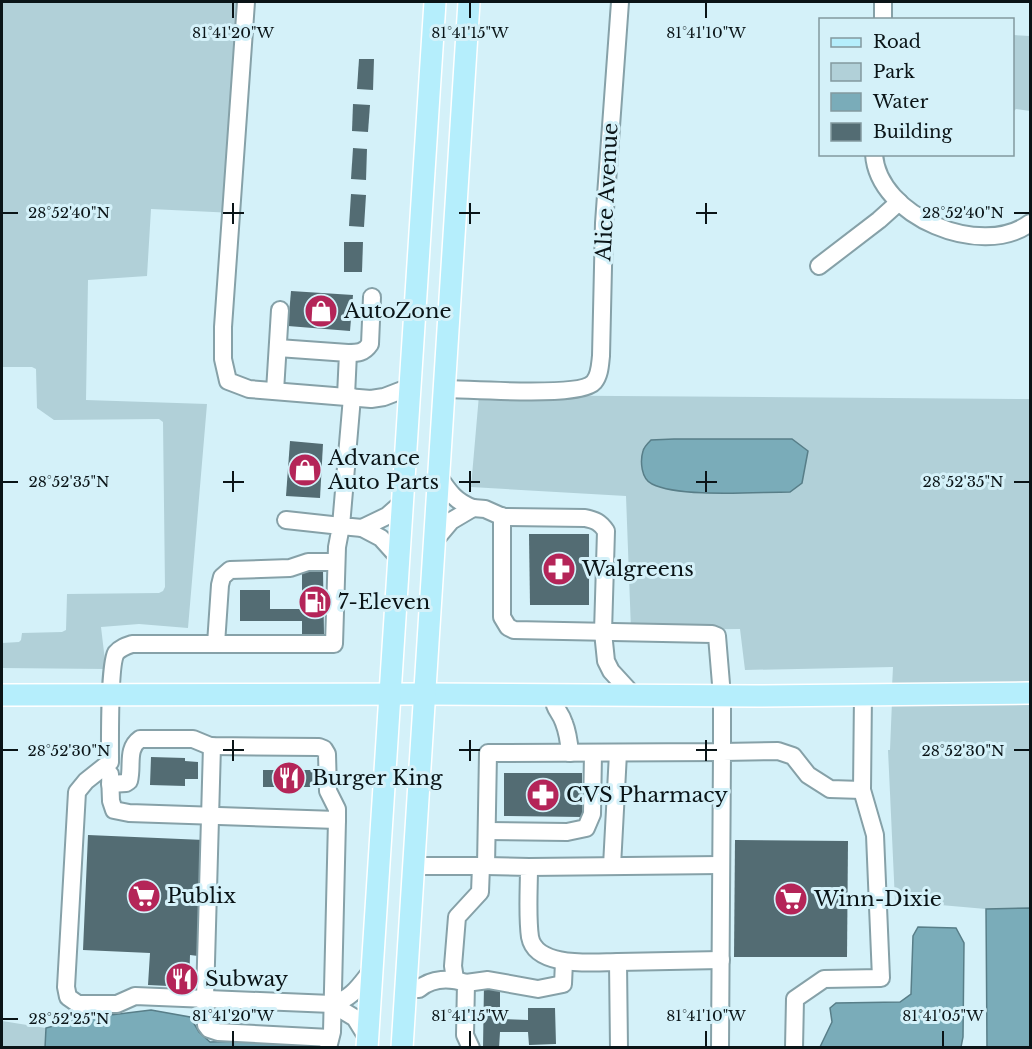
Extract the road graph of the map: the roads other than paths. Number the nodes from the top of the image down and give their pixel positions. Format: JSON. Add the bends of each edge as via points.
{"nodes":[{"id":1,"x":246,"y":2,"type":"edge"},
{"id":2,"x":435,"y":2,"type":"edge"},
{"id":3,"x":469,"y":2,"type":"edge"},
{"id":4,"x":620,"y":2,"type":"edge"},
{"id":5,"x":883,"y":2,"type":"edge"},
{"id":6,"x":884,"y":18,"type":"edge"},
{"id":7,"x":874,"y":156,"type":"edge"},
{"id":8,"x":899,"y":202,"type":"junction"},
{"id":9,"x":1030,"y":223,"type":"edge"},
{"id":10,"x":819,"y":266,"type":"dead end"},
{"id":11,"x":372,"y":297,"type":"dead end"},
{"id":12,"x":280,"y":310,"type":"dead end"},
{"id":13,"x":278,"y":348,"type":"junction"},
{"id":14,"x":348,"y":353,"type":"junction"},
{"id":15,"x":410,"y":387,"type":"junction"},
{"id":16,"x":444,"y":389,"type":"junction"},
{"id":17,"x":275,"y":391,"type":"junction"},
{"id":18,"x":349,"y":397,"type":"junction"},
{"id":19,"x":442,"y":423,"type":"junction"},
{"id":20,"x":439,"y":477,"type":"junction"},
{"id":21,"x":403,"y":502,"type":"junction"},
{"id":22,"x":473,"y":508,"type":"junction"},
{"id":23,"x":502,"y":516,"type":"junction"},
{"id":24,"x":286,"y":520,"type":"dead end"},
{"id":25,"x":340,"y":526,"type":"junction"},
{"id":26,"x":362,"y":528,"type":"junction"},
{"id":27,"x":435,"y":540,"type":"junction"},
{"id":28,"x":399,"y":558,"type":"junction"},
{"id":29,"x":336,"y":562,"type":"junction"},
{"id":30,"x":603,"y":632,"type":"junction"},
{"id":31,"x":216,"y":644,"type":"junction"},
{"id":32,"x":1030,"y":693,"type":"edge"},
{"id":33,"x":390,"y":694,"type":"junction"},
{"id":34,"x":425,"y":694,"type":"junction"},
{"id":35,"x":863,"y":694,"type":"junction"},
{"id":36,"x":2,"y":695,"type":"edge"},
{"id":37,"x":111,"y":695,"type":"junction"},
{"id":38,"x":554,"y":695,"type":"junction"},
{"id":39,"x":633,"y":695,"type":"junction"},
{"id":40,"x":722,"y":696,"type":"junction"},
{"id":41,"x":212,"y":746,"type":"junction"},
{"id":42,"x":722,"y":752,"type":"junction"},
{"id":43,"x":570,"y":753,"type":"junction"},
{"id":44,"x":593,"y":753,"type":"junction"},
{"id":45,"x":618,"y":753,"type":"junction"},
{"id":46,"x":110,"y":762,"type":"junction"},
{"id":47,"x":110,"y":784,"type":"junction"},
{"id":48,"x":862,"y":790,"type":"junction"},
{"id":49,"x":212,"y":816,"type":"junction"},
{"id":50,"x":337,"y":820,"type":"junction"},
{"id":51,"x":487,"y":831,"type":"junction"},
{"id":52,"x":721,"y":865,"type":"junction"},
{"id":53,"x":413,"y":866,"type":"junction"},
{"id":54,"x":483,"y":866,"type":"junction"},
{"id":55,"x":612,"y":866,"type":"junction"},
{"id":56,"x":529,"y":867,"type":"junction"},
{"id":57,"x":721,"y":960,"type":"junction"},
{"id":58,"x":564,"y":962,"type":"junction"},
{"id":59,"x":618,"y":962,"type":"junction"},
{"id":60,"x":372,"y":970,"type":"junction"},
{"id":61,"x":460,"y":981,"type":"junction"},
{"id":62,"x":406,"y":989,"type":"junction"},
{"id":63,"x":205,"y":998,"type":"junction"},
{"id":64,"x":332,"y":1004,"type":"junction"},
{"id":65,"x":329,"y":1043,"type":"edge"},
{"id":66,"x":368,"y":1043,"type":"edge"},
{"id":67,"x":402,"y":1047,"type":"edge"},
{"id":68,"x":471,"y":1047,"type":"edge"},
{"id":69,"x":619,"y":1047,"type":"edge"},
{"id":70,"x":720,"y":1047,"type":"edge"},
{"id":71,"x":794,"y":1047,"type":"edge"}],
"edges":[{"from":1,"to":17,"type":"street","via":[[223,359],[228,381],[249,389]]},
{"from":2,"to":15,"type":"main road"},
{"from":3,"to":16,"type":"main road"},
{"from":4,"to":16,"type":"street","name":"Alice Avenue","via":[[604,224],[599,374],[595,382],[581,390]]},
{"from":5,"to":6,"type":"street"},
{"from":7,"to":8,"type":"street","via":[[885,187]]},
{"from":8,"to":9,"type":"street","via":[[931,223],[968,235],[1008,235]]},
{"from":8,"to":10,"type":"street"},
{"from":11,"to":14,"type":"street","via":[[369,344],[366,350]]},
{"from":12,"to":13,"type":"street"},
{"from":13,"to":14,"type":"street"},
{"from":13,"to":17,"type":"street"},
{"from":14,"to":18,"type":"street"},
{"from":15,"to":18,"type":"street","via":[[384,397]]},
{"from":15,"to":19,"type":"main road","via":[[431,400]]},
{"from":15,"to":21,"type":"main road"},
{"from":16,"to":19,"type":"main road"},
{"from":17,"to":18,"type":"street"},
{"from":18,"to":25,"type":"street"},
{"from":19,"to":20,"type":"main road"},
{"from":20,"to":22,"type":"street","via":[[452,496]]},
{"from":20,"to":27,"type":"main road"},
{"from":21,"to":26,"type":"street"},
{"from":21,"to":28,"type":"main road"},
{"from":22,"to":23,"type":"street","via":[[485,508]]},
{"from":22,"to":27,"type":"street","via":[[451,521]]},
{"from":23,"to":30,"type":"street","via":[[504,622],[514,630]]},
{"from":23,"to":30,"type":"street","via":[[585,518],[602,524],[606,531]]},
{"from":24,"to":25,"type":"street"},
{"from":25,"to":26,"type":"street"},
{"from":25,"to":29,"type":"street"},
{"from":26,"to":28,"type":"street","via":[[381,538]]},
{"from":27,"to":34,"type":"main road"},
{"from":28,"to":33,"type":"main road"},
{"from":29,"to":31,"type":"street","via":[[230,570],[220,585]]},
{"from":29,"to":31,"type":"street","via":[[334,644]]},
{"from":30,"to":39,"type":"street","via":[[606,661]]},
{"from":30,"to":40,"type":"street","via":[[717,636]]},
{"from":31,"to":37,"type":"street","via":[[123,647],[115,655]]},
{"from":32,"to":35,"type":"main road"},
{"from":33,"to":34,"type":"main road"},
{"from":33,"to":37,"type":"main road"},
{"from":33,"to":60,"type":"main road"},
{"from":34,"to":38,"type":"main road"},
{"from":34,"to":53,"type":"main road"},
{"from":35,"to":40,"type":"main road"},
{"from":35,"to":48,"type":"street"},
{"from":36,"to":37,"type":"main road"},
{"from":37,"to":46,"type":"street"},
{"from":38,"to":39,"type":"main road"},
{"from":38,"to":43,"type":"street","via":[[554,706],[569,737]]},
{"from":39,"to":40,"type":"main road"},
{"from":40,"to":42,"type":"street"},
{"from":41,"to":47,"type":"street","via":[[193,738],[140,739],[134,743],[131,754],[129,781]]},
{"from":41,"to":49,"type":"street"},
{"from":41,"to":50,"type":"street","via":[[324,749],[328,791],[337,808]]},
{"from":42,"to":45,"type":"street"},
{"from":42,"to":48,"type":"street","via":[[786,753],[808,775],[830,789]]},
{"from":42,"to":52,"type":"street"},
{"from":43,"to":44,"type":"street"},
{"from":43,"to":51,"type":"street","via":[[488,753]]},
{"from":44,"to":45,"type":"street"},
{"from":44,"to":51,"type":"street","via":[[592,814],[586,828],[567,832]]},
{"from":45,"to":55,"type":"street"},
{"from":46,"to":47,"type":"street"},
{"from":46,"to":63,"type":"street","via":[[77,792],[68,997],[78,1004],[117,1004],[135,996]]},
{"from":47,"to":49,"type":"street","via":[[114,810]]},
{"from":48,"to":71,"type":"street","via":[[875,835],[881,978],[824,979],[795,999]]},
{"from":49,"to":50,"type":"street"},
{"from":49,"to":63,"type":"street"},
{"from":50,"to":64,"type":"street"},
{"from":51,"to":54,"type":"street"},
{"from":52,"to":55,"type":"street"},
{"from":52,"to":57,"type":"street"},
{"from":53,"to":54,"type":"street"},
{"from":53,"to":62,"type":"main road"},
{"from":54,"to":56,"type":"street"},
{"from":54,"to":61,"type":"street","via":[[480,892],[456,917],[453,966]]},
{"from":55,"to":56,"type":"street"},
{"from":56,"to":58,"type":"street","via":[[530,939],[540,952]]},
{"from":57,"to":59,"type":"street"},
{"from":57,"to":70,"type":"street"},
{"from":58,"to":59,"type":"street"},
{"from":58,"to":61,"type":"street","via":[[563,984],[538,989],[488,980]]},
{"from":59,"to":69,"type":"street"},
{"from":60,"to":64,"type":"street","via":[[358,990],[344,1001]]},
{"from":60,"to":66,"type":"main road"},
{"from":61,"to":62,"type":"street","via":[[427,982],[419,989]]},
{"from":61,"to":68,"type":"street","via":[[465,1035]]},
{"from":62,"to":67,"type":"main road"},
{"from":63,"to":64,"type":"street"},
{"from":63,"to":65,"type":"street","via":[[209,1029]]},
{"from":64,"to":65,"type":"street"},
{"from":64,"to":66,"type":"street","via":[[355,1018]]}]}
